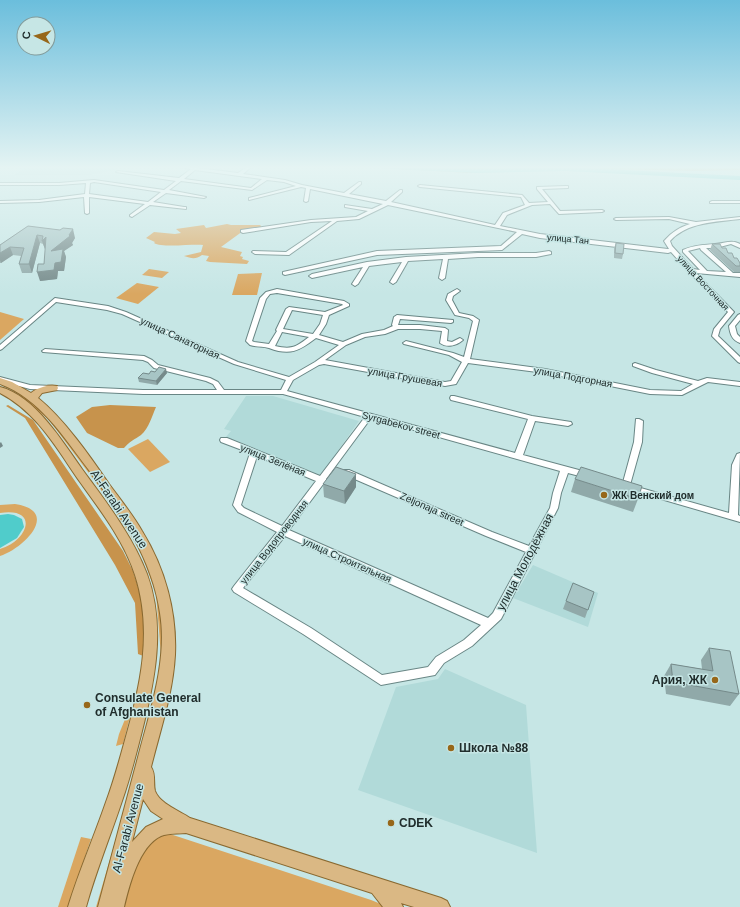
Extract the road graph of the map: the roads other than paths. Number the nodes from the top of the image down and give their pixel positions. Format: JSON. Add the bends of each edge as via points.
{"nodes":[{"id":1,"x":86,"y":209,"type":"edge"},
{"id":2,"x":141,"y":209,"type":"edge"},
{"id":3,"x":368,"y":209,"type":"edge"},
{"id":4,"x":418,"y":209,"type":"edge"},
{"id":5,"x":517,"y":209,"type":"edge"},
{"id":6,"x":557,"y":209,"type":"edge"},
{"id":7,"x":372,"y":210,"type":"joint"},
{"id":8,"x":602,"y":211,"type":"dead end"},
{"id":9,"x":87,"y":213,"type":"dead end"},
{"id":10,"x":132,"y":216,"type":"dead end"},
{"id":11,"x":740,"y":218,"type":"edge"},
{"id":12,"x":616,"y":219,"type":"dead end"},
{"id":13,"x":335,"y":220,"type":"junction"},
{"id":14,"x":697,"y":224,"type":"junction"},
{"id":15,"x":498,"y":226,"type":"junction"},
{"id":16,"x":243,"y":231,"type":"dead end"},
{"id":17,"x":521,"y":232,"type":"junction"},
{"id":18,"x":703,"y":246,"type":"junction"},
{"id":19,"x":740,"y":246,"type":"edge"},
{"id":20,"x":672,"y":250,"type":"junction"},
{"id":21,"x":254,"y":252,"type":"dead end"},
{"id":22,"x":548,"y":254,"type":"dead end"},
{"id":23,"x":446,"y":257,"type":"junction"},
{"id":24,"x":406,"y":260,"type":"junction"},
{"id":25,"x":366,"y":264,"type":"junction"},
{"id":26,"x":691,"y":271,"type":"junction"},
{"id":27,"x":705,"y":272,"type":"junction"},
{"id":28,"x":285,"y":273,"type":"dead end"},
{"id":29,"x":731,"y":274,"type":"junction"},
{"id":30,"x":740,"y":275,"type":"edge"},
{"id":31,"x":312,"y":276,"type":"dead end"},
{"id":32,"x":442,"y":278,"type":"dead end"},
{"id":33,"x":393,"y":282,"type":"dead end"},
{"id":34,"x":355,"y":284,"type":"dead end"},
{"id":35,"x":457,"y":291,"type":"dead end"},
{"id":36,"x":731,"y":312,"type":"junction"},
{"id":37,"x":326,"y":314,"type":"junction"},
{"id":38,"x":457,"y":314,"type":"junction"},
{"id":39,"x":740,"y":315,"type":"edge"},
{"id":40,"x":451,"y":321,"type":"junction"},
{"id":41,"x":397,"y":327,"type":"junction"},
{"id":42,"x":445,"y":330,"type":"junction"},
{"id":43,"x":280,"y":331,"type":"junction"},
{"id":44,"x":316,"y":336,"type":"junction"},
{"id":45,"x":460,"y":340,"type":"dead end"},
{"id":46,"x":740,"y":341,"type":"edge"},
{"id":47,"x":406,"y":343,"type":"dead end"},
{"id":48,"x":344,"y":344,"type":"junction"},
{"id":49,"x":271,"y":346,"type":"junction"},
{"id":50,"x":0,"y":348,"type":"edge"},
{"id":51,"x":45,"y":351,"type":"dead end"},
{"id":52,"x":466,"y":361,"type":"junction"},
{"id":53,"x":740,"y":361,"type":"edge"},
{"id":54,"x":317,"y":363,"type":"junction"},
{"id":55,"x":635,"y":365,"type":"dead end"},
{"id":56,"x":290,"y":379,"type":"junction"},
{"id":57,"x":0,"y":380,"type":"edge"},
{"id":58,"x":699,"y":383,"type":"junction"},
{"id":59,"x":740,"y":384,"type":"edge"},
{"id":60,"x":54,"y":388,"type":"junction"},
{"id":61,"x":0,"y":390,"type":"edge"},
{"id":62,"x":222,"y":392,"type":"junction"},
{"id":63,"x":283,"y":392,"type":"junction"},
{"id":64,"x":454,"y":398,"type":"dead end"},
{"id":65,"x":32,"y":404,"type":"junction"},
{"id":66,"x":369,"y":416,"type":"junction"},
{"id":67,"x":532,"y":418,"type":"junction"},
{"id":68,"x":639,"y":421,"type":"dead end"},
{"id":69,"x":568,"y":424,"type":"dead end"},
{"id":70,"x":224,"y":440,"type":"dead end"},
{"id":71,"x":254,"y":452,"type":"junction"},
{"id":72,"x":518,"y":456,"type":"junction"},
{"id":73,"x":740,"y":456,"type":"edge"},
{"id":74,"x":333,"y":466,"type":"junction"},
{"id":75,"x":565,"y":469,"type":"junction"},
{"id":76,"x":596,"y":477,"type":"edge"},
{"id":77,"x":323,"y":480,"type":"junction"},
{"id":78,"x":737,"y":518,"type":"edge"},
{"id":79,"x":283,"y":532,"type":"junction"},
{"id":80,"x":532,"y":551,"type":"junction"},
{"id":81,"x":488,"y":624,"type":"junction"},
{"id":82,"x":381,"y":680,"type":"joint"},
{"id":83,"x":146,"y":759,"type":"junction"},
{"id":84,"x":114,"y":802,"type":"junction"},
{"id":85,"x":186,"y":825,"type":"junction"},
{"id":86,"x":378,"y":888,"type":"junction"},
{"id":87,"x":77,"y":907,"type":"edge"},
{"id":88,"x":83,"y":907,"type":"edge"},
{"id":89,"x":107,"y":907,"type":"edge"},
{"id":90,"x":115,"y":907,"type":"edge"},
{"id":91,"x":394,"y":907,"type":"edge"},
{"id":92,"x":441,"y":907,"type":"edge"}],
"edges":[{"from":1,"to":9,"type":"street"},
{"from":2,"to":10,"type":"street"},
{"from":3,"to":7,"type":"street"},
{"from":4,"to":15,"type":"street","name":"улица Тан"},
{"from":5,"to":15,"type":"street","via":[[505,214]]},
{"from":6,"to":8,"type":"street","via":[[560,213]]},
{"from":7,"to":13,"type":"street","via":[[357,218]]},
{"from":11,"to":14,"type":"street"},
{"from":12,"to":14,"type":"street","via":[[669,218]]},
{"from":13,"to":16,"type":"street"},
{"from":13,"to":21,"type":"street","via":[[287,254]]},
{"from":14,"to":20,"type":"street","name":"улица Восточная","via":[[676,233],[667,241]]},
{"from":15,"to":17,"type":"street","name":"улица Тан"},
{"from":17,"to":20,"type":"street","name":"улица Тан","via":[[547,238]]},
{"from":17,"to":28,"type":"street","via":[[502,248],[377,252]]},
{"from":18,"to":19,"type":"street","via":[[716,246],[727,242]]},
{"from":18,"to":27,"type":"street","via":[[685,251]]},
{"from":18,"to":29,"type":"street","via":[[703,249]]},
{"from":20,"to":26,"type":"street","name":"улица Восточная"},
{"from":22,"to":23,"type":"street"},
{"from":23,"to":24,"type":"street"},
{"from":23,"to":32,"type":"street"},
{"from":24,"to":25,"type":"street"},
{"from":24,"to":33,"type":"street"},
{"from":25,"to":31,"type":"street"},
{"from":25,"to":34,"type":"street"},
{"from":26,"to":27,"type":"street"},
{"from":26,"to":36,"type":"street","name":"улица Восточная"},
{"from":27,"to":29,"type":"street"},
{"from":29,"to":30,"type":"street"},
{"from":35,"to":38,"type":"street","via":[[450,295],[449,300]]},
{"from":36,"to":39,"type":"street"},
{"from":36,"to":53,"type":"street","name":"улица Восточная","via":[[717,329],[715,336]]},
{"from":37,"to":43,"type":"street","via":[[289,309]]},
{"from":37,"to":44,"type":"street"},
{"from":37,"to":49,"type":"street","via":[[347,305],[277,291],[268,293],[263,298],[249,342]]},
{"from":38,"to":40,"type":"street"},
{"from":38,"to":52,"type":"street","name":"улица Грушевая","via":[[476,320]]},
{"from":39,"to":46,"type":"street","via":[[732,326],[734,335]]},
{"from":40,"to":41,"type":"street","via":[[397,317]]},
{"from":40,"to":42,"type":"street"},
{"from":41,"to":42,"type":"street"},
{"from":41,"to":48,"type":"street","via":[[385,332],[364,335]]},
{"from":42,"to":45,"type":"street","via":[[443,343],[453,344]]},
{"from":43,"to":44,"type":"street"},
{"from":43,"to":49,"type":"street"},
{"from":44,"to":48,"type":"street"},
{"from":44,"to":49,"type":"street","via":[[294,351]]},
{"from":47,"to":52,"type":"street","name":"улица Подгорная","via":[[451,354]]},
{"from":48,"to":54,"type":"street"},
{"from":50,"to":56,"type":"street","name":"улица Санаторная","via":[[55,300],[124,313],[236,363]]},
{"from":51,"to":62,"type":"street","via":[[144,358],[156,367],[208,379],[216,383]]},
{"from":52,"to":54,"type":"street","name":"улица Грушевая","via":[[460,375],[450,385],[324,362]]},
{"from":52,"to":58,"type":"street","name":"улица Подгорная","via":[[545,371],[658,393],[682,393]]},
{"from":54,"to":56,"type":"street"},
{"from":55,"to":58,"type":"street"},
{"from":56,"to":63,"type":"street"},
{"from":57,"to":60,"type":"street","name":"Syrgabekov street","via":[[30,387]]},
{"from":57,"to":65,"type":"main road","name":"Al-Farabi Avenue","via":[[20,389]]},
{"from":58,"to":59,"type":"street","name":"улица Подгорная","via":[[714,380]]},
{"from":60,"to":62,"type":"street","name":"Syrgabekov street"},
{"from":60,"to":65,"type":"main road","via":[[39,391],[34,395]]},
{"from":61,"to":65,"type":"main road","name":"Al-Farabi Avenue"},
{"from":62,"to":63,"type":"street","name":"Syrgabekov street"},
{"from":63,"to":66,"type":"street","name":"Syrgabekov street"},
{"from":64,"to":67,"type":"street"},
{"from":65,"to":83,"type":"main road","name":"Al-Farabi Avenue","via":[[56,421],[117,502],[149,554],[161,587],[167,614],[168,655],[161,701]]},
{"from":65,"to":84,"type":"main road","name":"Al-Farabi Avenue","via":[[125,540],[141,574],[147,595],[152,639],[149,668]]},
{"from":66,"to":72,"type":"street","name":"Syrgabekov street"},
{"from":66,"to":74,"type":"street","name":"улица Водопроводная"},
{"from":67,"to":69,"type":"street"},
{"from":67,"to":72,"type":"street"},
{"from":68,"to":78,"type":"street","via":[[638,442],[622,485]]},
{"from":70,"to":71,"type":"street","name":"улица Зелёная"},
{"from":71,"to":77,"type":"street","name":"улица Зелёная"},
{"from":71,"to":79,"type":"street","name":"улица Строительная","via":[[237,505],[241,510]]},
{"from":72,"to":75,"type":"street","name":"Syrgabekov street"},
{"from":73,"to":78,"type":"street","via":[[736,470]]},
{"from":74,"to":77,"type":"street","name":"улица Водопроводная"},
{"from":74,"to":80,"type":"street","name":"Zeljonaja street"},
{"from":75,"to":76,"type":"street","name":"Syrgabekov street"},
{"from":75,"to":80,"type":"street","name":"улица Молодёжная","via":[[554,508]]},
{"from":77,"to":79,"type":"street","name":"улица Водопроводная"},
{"from":79,"to":81,"type":"street","name":"улица Строительная"},
{"from":79,"to":82,"type":"street","name":"улица Водопроводная","via":[[237,589]]},
{"from":80,"to":81,"type":"street","name":"улица Молодёжная","via":[[497,616]]},
{"from":81,"to":82,"type":"street","name":"улица Молодёжная","via":[[468,643],[440,660],[431,671]]},
{"from":83,"to":85,"type":"main road","via":[[146,791],[149,798],[159,808]]},
{"from":83,"to":89,"type":"main road","name":"Al-Farabi Avenue"},
{"from":84,"to":87,"type":"main road"},
{"from":84,"to":88,"type":"main road","name":"Al-Farabi Avenue"},
{"from":85,"to":86,"type":"main road"},
{"from":85,"to":90,"type":"main road","via":[[160,828],[147,836],[137,849],[127,870]]},
{"from":86,"to":91,"type":"main road"},
{"from":86,"to":92,"type":"main road"}]}
